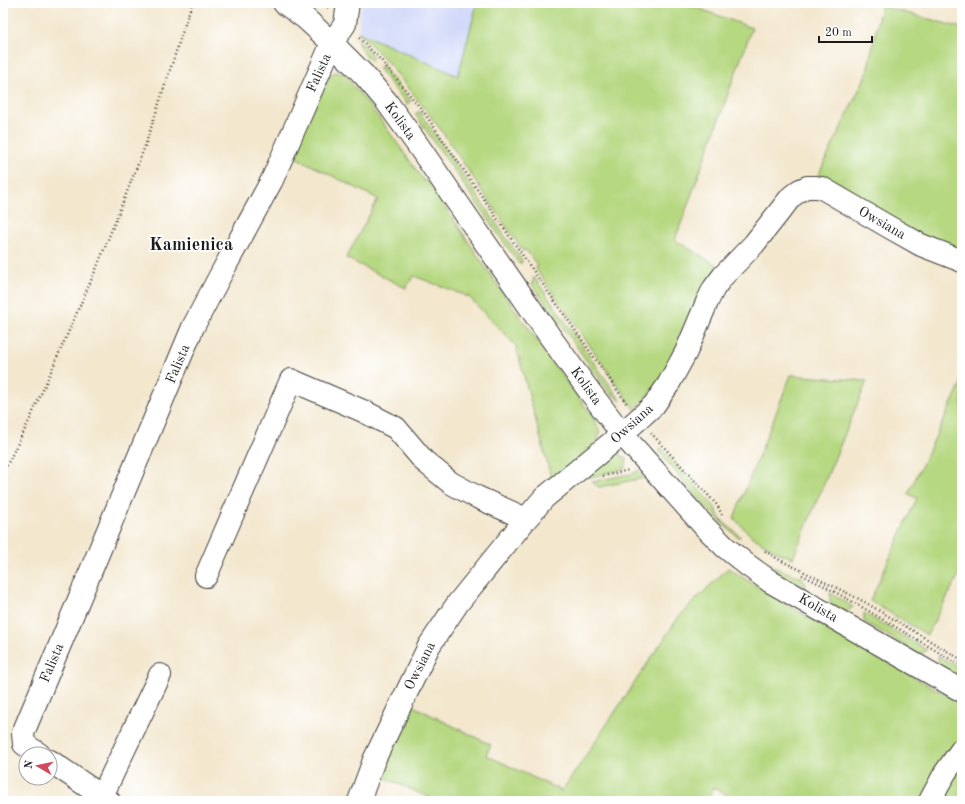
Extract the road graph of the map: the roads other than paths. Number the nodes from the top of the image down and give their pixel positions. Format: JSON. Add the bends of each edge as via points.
{"nodes":[{"id":1,"x":284,"y":3,"type":"edge"},
{"id":2,"x":346,"y":13,"type":"edge"},
{"id":3,"x":332,"y":42,"type":"junction"},
{"id":4,"x":962,"y":260,"type":"edge"},
{"id":5,"x":622,"y":434,"type":"junction"},
{"id":6,"x":526,"y":519,"type":"junction"},
{"id":7,"x":206,"y":576,"type":"dead end"},
{"id":8,"x":160,"y":675,"type":"dead end"},
{"id":9,"x":962,"y":691,"type":"edge"},
{"id":10,"x":27,"y":746,"type":"edge"},
{"id":11,"x":962,"y":749,"type":"edge"},
{"id":12,"x":58,"y":766,"type":"edge"},
{"id":13,"x":105,"y":798,"type":"edge"},
{"id":14,"x":359,"y":801,"type":"edge"},
{"id":15,"x":930,"y":801,"type":"edge"}],
"edges":[{"from":1,"to":3,"type":"street","name":"Kolista"},
{"from":2,"to":3,"type":"street","name":"Falista"},
{"from":3,"to":5,"type":"street","name":"Kolista","via":[[386,101],[569,363]]},
{"from":3,"to":10,"type":"street","name":"Falista","via":[[272,180],[193,327],[23,733],[24,744]]},
{"from":4,"to":5,"type":"street","name":"Owsiana","via":[[921,245],[822,188],[800,190],[791,197],[754,244],[714,288],[686,352],[668,385],[654,405]]},
{"from":5,"to":6,"type":"street","name":"Owsiana","via":[[544,498]]},
{"from":5,"to":9,"type":"street","name":"Kolista","via":[[704,526],[746,564],[771,582]]},
{"from":6,"to":7,"type":"street","via":[[477,498],[451,483],[424,461],[396,428],[291,380]]},
{"from":6,"to":14,"type":"street","name":"Owsiana","via":[[458,603],[429,646],[374,760]]},
{"from":8,"to":13,"type":"street"},
{"from":11,"to":15,"type":"street"},
{"from":12,"to":13,"type":"street"}]}
